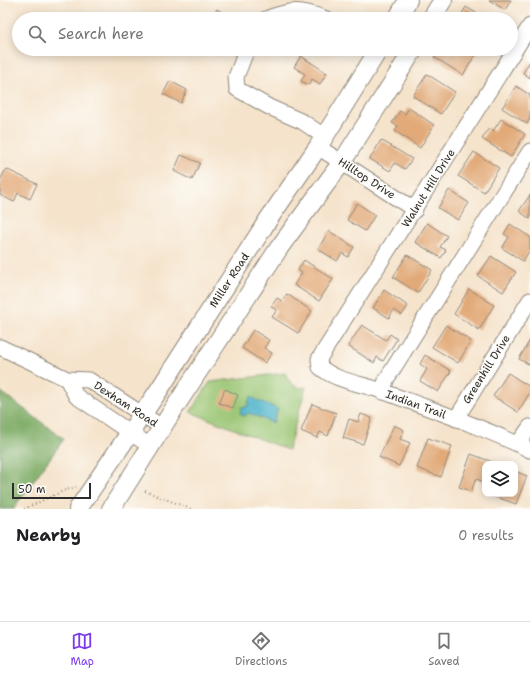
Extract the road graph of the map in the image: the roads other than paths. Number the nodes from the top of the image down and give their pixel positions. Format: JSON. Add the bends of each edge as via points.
{"nodes":[{"id":1,"x":408,"y":0,"type":"edge"},
{"id":2,"x":443,"y":0,"type":"edge"},
{"id":3,"x":284,"y":12,"type":"edge"},
{"id":4,"x":298,"y":12,"type":"edge"},
{"id":5,"x":401,"y":12,"type":"edge"},
{"id":6,"x":436,"y":12,"type":"edge"},
{"id":7,"x":530,"y":26,"type":"edge"},
{"id":8,"x":518,"y":45,"type":"edge"},
{"id":9,"x":244,"y":56,"type":"edge"},
{"id":10,"x":375,"y":56,"type":"edge"},
{"id":11,"x":410,"y":56,"type":"edge"},
{"id":12,"x":511,"y":56,"type":"edge"},
{"id":13,"x":321,"y":142,"type":"junction"},
{"id":14,"x":530,"y":151,"type":"edge"},
{"id":15,"x":342,"y":162,"type":"junction"},
{"id":16,"x":415,"y":210,"type":"junction"},
{"id":17,"x":530,"y":300,"type":"edge"},
{"id":18,"x":0,"y":347,"type":"edge"},
{"id":19,"x":325,"y":350,"type":"joint"},
{"id":20,"x":67,"y":379,"type":"junction"},
{"id":21,"x":383,"y":392,"type":"junction"},
{"id":22,"x":142,"y":414,"type":"junction"},
{"id":23,"x":456,"y":419,"type":"junction"},
{"id":24,"x":162,"y":427,"type":"junction"},
{"id":25,"x":530,"y":427,"type":"edge"},
{"id":26,"x":129,"y":432,"type":"junction"},
{"id":27,"x":150,"y":446,"type":"junction"},
{"id":28,"x":524,"y":447,"type":"edge"},
{"id":29,"x":78,"y":509,"type":"edge"},
{"id":30,"x":111,"y":509,"type":"edge"}],
"edges":[{"from":1,"to":5,"type":"main road"},
{"from":2,"to":6,"type":"main road"},
{"from":3,"to":4,"type":"street"},
{"from":7,"to":8,"type":"street","name":"Walnut Hill Drive"},
{"from":9,"to":13,"type":"street","name":"Hilltop Drive","via":[[236,77],[237,89],[303,122]]},
{"from":10,"to":13,"type":"main road","name":"Miller Road"},
{"from":11,"to":15,"type":"main road"},
{"from":12,"to":16,"type":"street","name":"Walnut Hill Drive"},
{"from":13,"to":15,"type":"street","name":"Hilltop Drive"},
{"from":13,"to":22,"type":"main road","name":"Miller Road"},
{"from":14,"to":21,"type":"street","via":[[386,380]]},
{"from":15,"to":16,"type":"street","name":"Hilltop Drive"},
{"from":15,"to":24,"type":"main road","via":[[279,248]]},
{"from":16,"to":19,"type":"street","name":"Walnut Hill Drive"},
{"from":17,"to":23,"type":"street","name":"Greenhill Drive"},
{"from":18,"to":20,"type":"street","name":"Dexham Road"},
{"from":19,"to":21,"type":"street","name":"Indian Trail","via":[[319,359],[320,366],[329,374]]},
{"from":20,"to":22,"type":"street","name":"Dexham Road","via":[[89,380]]},
{"from":20,"to":26,"type":"street","name":"Dexham Road","via":[[76,396]]},
{"from":21,"to":23,"type":"street","name":"Indian Trail"},
{"from":22,"to":24,"type":"street","name":"Dexham Road"},
{"from":22,"to":26,"type":"main road","name":"Miller Road"},
{"from":23,"to":28,"type":"street","name":"Indian Trail"},
{"from":24,"to":27,"type":"main road"},
{"from":25,"to":28,"type":"street"},
{"from":26,"to":27,"type":"street","name":"Dexham Road"},
{"from":26,"to":29,"type":"main road","name":"Miller Road"},
{"from":27,"to":30,"type":"main road"}]}
